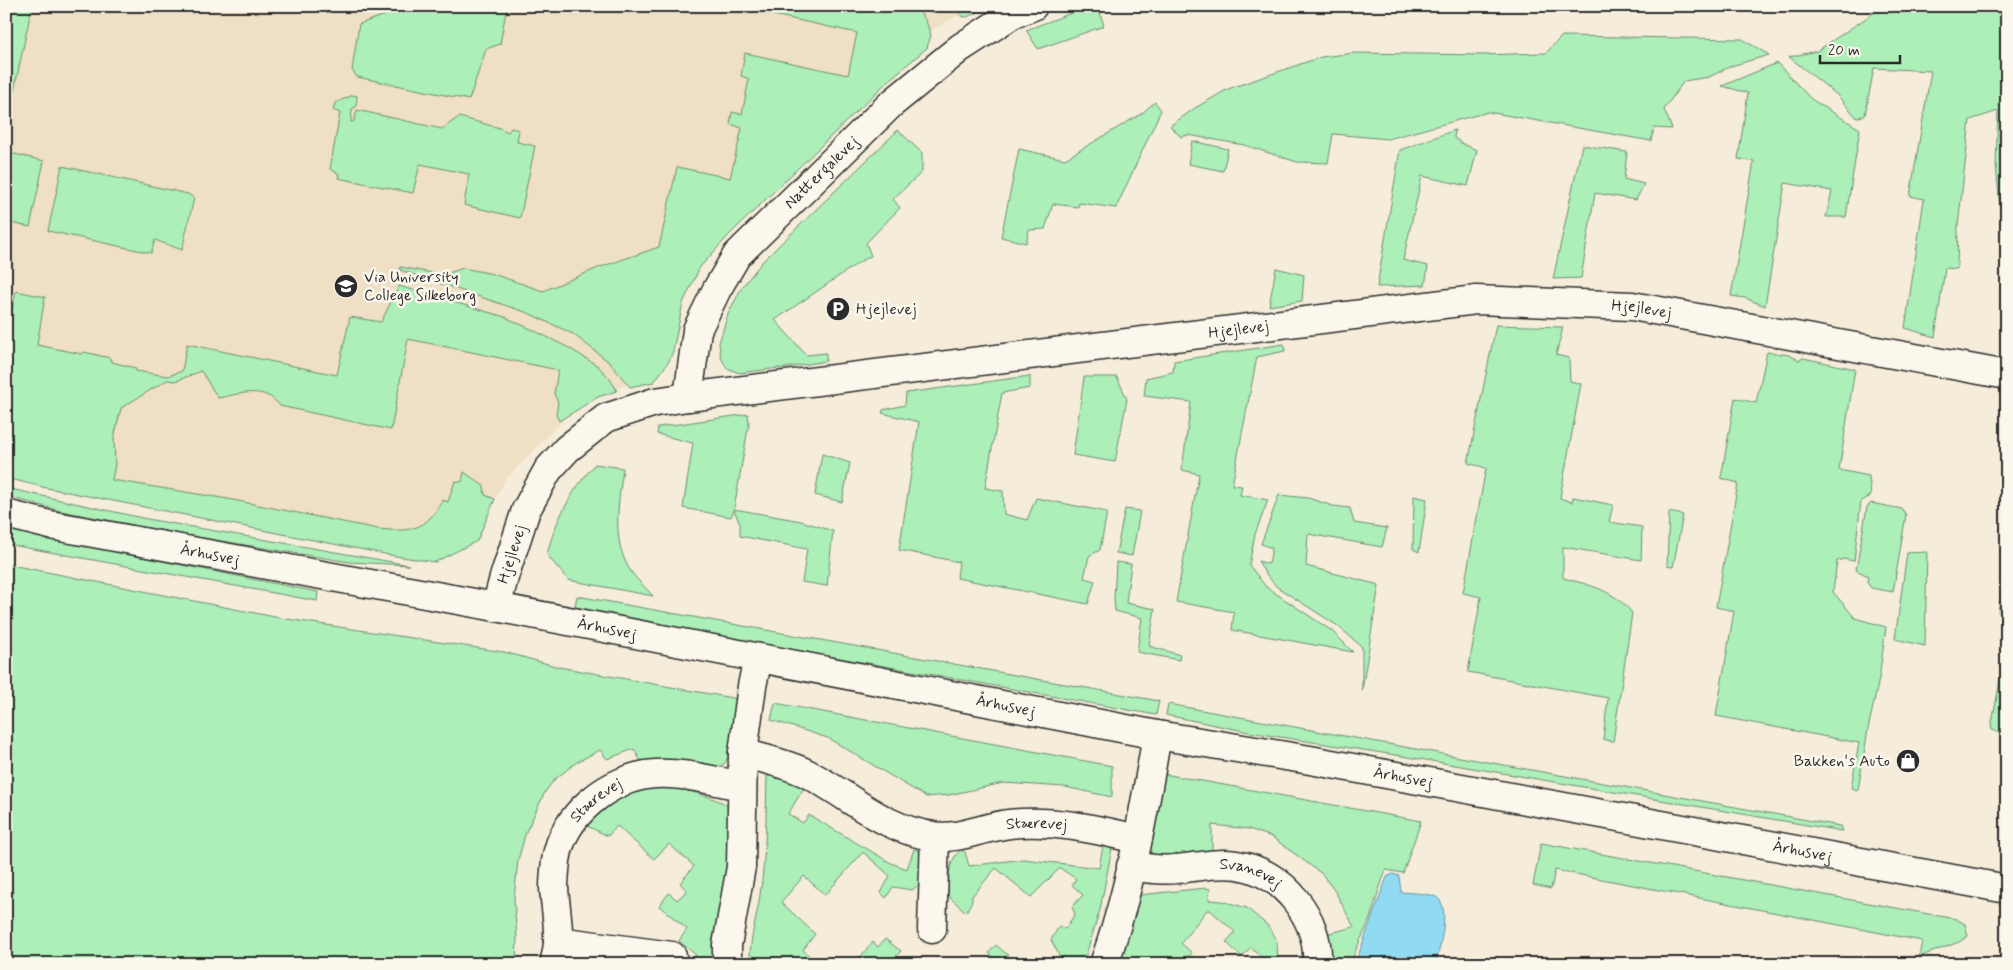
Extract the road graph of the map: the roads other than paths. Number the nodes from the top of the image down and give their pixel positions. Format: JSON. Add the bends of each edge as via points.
{"nodes":[{"id":1,"x":1033,"y":6,"type":"edge"},
{"id":2,"x":2007,"y":375,"type":"edge"},
{"id":3,"x":688,"y":397,"type":"junction"},
{"id":4,"x":6,"y":514,"type":"edge"},
{"id":5,"x":496,"y":607,"type":"junction"},
{"id":6,"x":758,"y":658,"type":"junction"},
{"id":7,"x":1157,"y":736,"type":"junction"},
{"id":8,"x":743,"y":753,"type":"junction"},
{"id":9,"x":742,"y":786,"type":"junction"},
{"id":10,"x":935,"y":837,"type":"junction"},
{"id":11,"x":1137,"y":839,"type":"junction"},
{"id":12,"x":1131,"y":866,"type":"junction"},
{"id":13,"x":2007,"y":889,"type":"edge"},
{"id":14,"x":932,"y":929,"type":"dead end"},
{"id":15,"x":556,"y":952,"type":"edge"},
{"id":16,"x":672,"y":956,"type":"dead end"},
{"id":17,"x":728,"y":964,"type":"edge"},
{"id":18,"x":1104,"y":964,"type":"edge"},
{"id":19,"x":1317,"y":964,"type":"edge"}],
"edges":[{"from":1,"to":3,"type":"street","name":"Nattergalevej","via":[[1011,14],[960,48],[890,105],[737,254],[697,330]]},
{"from":2,"to":3,"type":"street","name":"Hjejlevej","via":[[1632,306],[1476,300]]},
{"from":3,"to":5,"type":"street","name":"Hjejlevej","via":[[655,402],[606,418],[588,430],[548,470],[526,510]]},
{"from":4,"to":5,"type":"street","name":"Århusvej","via":[[50,525]]},
{"from":5,"to":6,"type":"street","name":"Århusvej"},
{"from":6,"to":7,"type":"street","name":"Århusvej"},
{"from":6,"to":8,"type":"street"},
{"from":7,"to":11,"type":"street"},
{"from":7,"to":13,"type":"street","name":"Århusvej","via":[[1320,762]]},
{"from":8,"to":9,"type":"street"},
{"from":8,"to":10,"type":"street","name":"Stærevej","via":[[808,773],[884,819],[909,831]]},
{"from":9,"to":15,"type":"street","name":"Stærevej","via":[[655,774],[628,780],[603,792],[582,809],[566,832],[557,858],[554,886]]},
{"from":9,"to":17,"type":"street","via":[[741,867],[727,944]]},
{"from":10,"to":11,"type":"street","name":"Stærevej","via":[[962,835],[1008,824],[1049,823]]},
{"from":10,"to":14,"type":"street"},
{"from":11,"to":12,"type":"street"},
{"from":12,"to":18,"type":"street","via":[[1115,935]]},
{"from":12,"to":19,"type":"street","name":"Svanevej","via":[[1167,870],[1213,864],[1238,865],[1262,873],[1284,888],[1301,907],[1312,930]]},
{"from":15,"to":16,"type":"street","name":"Stærevej"}]}
